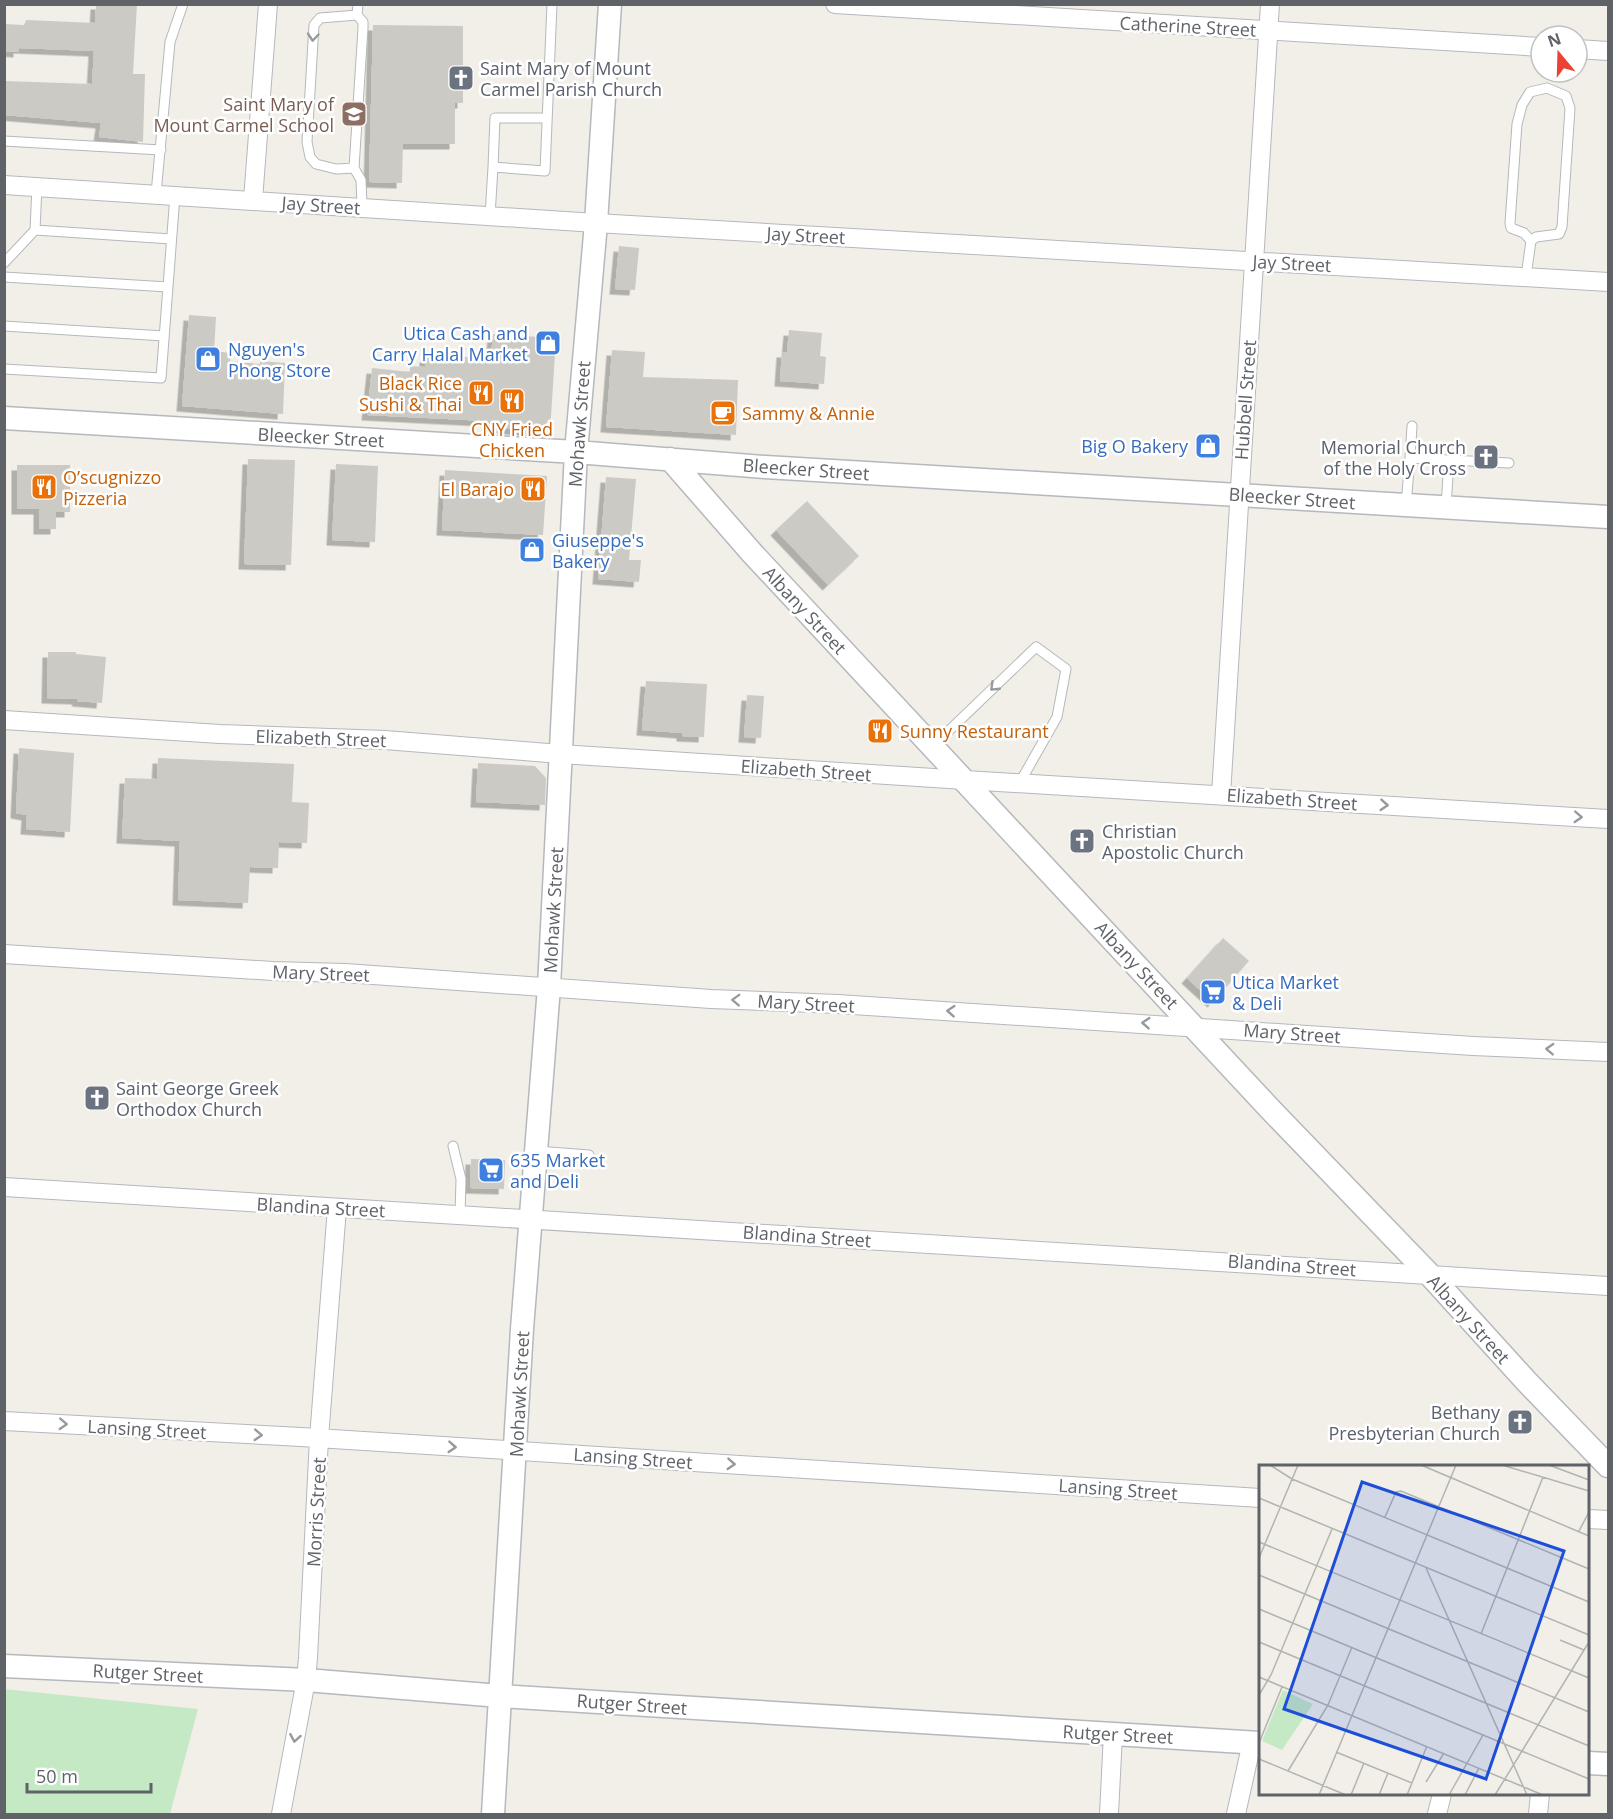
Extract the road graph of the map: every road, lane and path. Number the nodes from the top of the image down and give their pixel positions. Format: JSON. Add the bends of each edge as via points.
{"nodes":[{"id":1,"x":183,"y":4,"type":"edge"},
{"id":2,"x":268,"y":4,"type":"edge"},
{"id":3,"x":552,"y":4,"type":"edge"},
{"id":4,"x":610,"y":4,"type":"edge"},
{"id":5,"x":835,"y":4,"type":"edge"},
{"id":6,"x":1270,"y":4,"type":"edge"},
{"id":7,"x":878,"y":6,"type":"edge"},
{"id":8,"x":930,"y":7,"type":"edge"},
{"id":9,"x":357,"y":10,"type":"edge"},
{"id":10,"x":1268,"y":30,"type":"junction"},
{"id":11,"x":1529,"y":46,"type":"edge"},
{"id":12,"x":1589,"y":50,"type":"edge"},
{"id":13,"x":1608,"y":51,"type":"edge"},
{"id":14,"x":547,"y":118,"type":"junction"},
{"id":15,"x":4,"y":141,"type":"edge"},
{"id":16,"x":161,"y":150,"type":"junction"},
{"id":17,"x":493,"y":167,"type":"junction"},
{"id":18,"x":354,"y":168,"type":"junction"},
{"id":19,"x":4,"y":184,"type":"edge"},
{"id":20,"x":37,"y":186,"type":"junction"},
{"id":21,"x":166,"y":194,"type":"junction"},
{"id":22,"x":253,"y":200,"type":"junction"},
{"id":23,"x":362,"y":207,"type":"junction"},
{"id":24,"x":490,"y":216,"type":"junction"},
{"id":25,"x":596,"y":223,"type":"junction"},
{"id":26,"x":35,"y":230,"type":"junction"},
{"id":27,"x":171,"y":239,"type":"junction"},
{"id":28,"x":1531,"y":241,"type":"junction"},
{"id":29,"x":1254,"y":261,"type":"junction"},
{"id":30,"x":4,"y":263,"type":"edge"},
{"id":31,"x":1526,"y":276,"type":"junction"},
{"id":32,"x":4,"y":277,"type":"edge"},
{"id":33,"x":1608,"y":282,"type":"edge"},
{"id":34,"x":168,"y":287,"type":"junction"},
{"id":35,"x":4,"y":326,"type":"edge"},
{"id":36,"x":164,"y":336,"type":"junction"},
{"id":37,"x":4,"y":369,"type":"edge"},
{"id":38,"x":4,"y":418,"type":"edge"},
{"id":39,"x":1412,"y":426,"type":"dead end"},
{"id":40,"x":576,"y":452,"type":"junction"},
{"id":41,"x":1410,"y":458,"type":"junction"},
{"id":42,"x":669,"y":459,"type":"junction"},
{"id":43,"x":1449,"y":460,"type":"junction"},
{"id":44,"x":1509,"y":463,"type":"dead end"},
{"id":45,"x":1239,"y":495,"type":"junction"},
{"id":46,"x":1406,"y":505,"type":"junction"},
{"id":47,"x":1446,"y":507,"type":"junction"},
{"id":48,"x":1608,"y":517,"type":"edge"},
{"id":49,"x":4,"y":720,"type":"edge"},
{"id":50,"x":933,"y":746,"type":"junction"},
{"id":51,"x":560,"y":754,"type":"junction"},
{"id":52,"x":965,"y":780,"type":"junction"},
{"id":53,"x":1019,"y":783,"type":"junction"},
{"id":54,"x":1221,"y":795,"type":"junction"},
{"id":55,"x":1608,"y":819,"type":"edge"},
{"id":56,"x":4,"y":954,"type":"edge"},
{"id":57,"x":549,"y":987,"type":"junction"},
{"id":58,"x":1194,"y":1026,"type":"junction"},
{"id":59,"x":1608,"y":1052,"type":"edge"},
{"id":60,"x":453,"y":1146,"type":"dead end"},
{"id":61,"x":537,"y":1151,"type":"junction"},
{"id":62,"x":589,"y":1155,"type":"dead end"},
{"id":63,"x":4,"y":1187,"type":"edge"},
{"id":64,"x":337,"y":1208,"type":"junction"},
{"id":65,"x":460,"y":1215,"type":"junction"},
{"id":66,"x":531,"y":1219,"type":"junction"},
{"id":67,"x":1429,"y":1274,"type":"junction"},
{"id":68,"x":1608,"y":1286,"type":"edge"},
{"id":69,"x":4,"y":1421,"type":"edge"},
{"id":70,"x":319,"y":1438,"type":"junction"},
{"id":71,"x":516,"y":1451,"type":"junction"},
{"id":72,"x":1608,"y":1466,"type":"edge"},
{"id":73,"x":1259,"y":1498,"type":"edge"},
{"id":74,"x":1589,"y":1518,"type":"edge"},
{"id":75,"x":1608,"y":1520,"type":"edge"},
{"id":76,"x":4,"y":1666,"type":"edge"},
{"id":77,"x":306,"y":1680,"type":"junction"},
{"id":78,"x":500,"y":1696,"type":"junction"},
{"id":79,"x":1113,"y":1734,"type":"junction"},
{"id":80,"x":1256,"y":1742,"type":"edge"},
{"id":81,"x":1589,"y":1763,"type":"edge"},
{"id":82,"x":1608,"y":1764,"type":"edge"},
{"id":83,"x":1442,"y":1795,"type":"edge"},
{"id":84,"x":1540,"y":1795,"type":"edge"},
{"id":85,"x":281,"y":1815,"type":"edge"},
{"id":86,"x":493,"y":1815,"type":"edge"},
{"id":87,"x":1109,"y":1815,"type":"edge"},
{"id":88,"x":1236,"y":1815,"type":"edge"},
{"id":89,"x":1437,"y":1815,"type":"edge"},
{"id":90,"x":1538,"y":1815,"type":"edge"}],
"edges":[{"from":1,"to":16,"type":"lane","via":[[170,42]]},
{"from":2,"to":22,"type":"street"},
{"from":3,"to":14,"type":"lane"},
{"from":4,"to":25,"type":"street","name":"Mohawk Street"},
{"from":5,"to":7,"type":"street","name":"Catherine Street"},
{"from":6,"to":10,"type":"street","name":"Hubbell Street"},
{"from":7,"to":8,"type":"street","name":"Catherine Street"},
{"from":8,"to":10,"type":"street","name":"Catherine Street"},
{"from":9,"to":18,"type":"lane","via":[[363,28]]},
{"from":9,"to":18,"type":"lane","one_way":true,"via":[[320,18],[314,25],[307,142],[316,164]]},
{"from":10,"to":11,"type":"street","name":"Catherine Street"},
{"from":10,"to":29,"type":"street","name":"Hubbell Street"},
{"from":12,"to":13,"type":"street"},
{"from":14,"to":17,"type":"lane","via":[[495,117]]},
{"from":14,"to":17,"type":"lane","via":[[545,171]]},
{"from":15,"to":16,"type":"lane"},
{"from":16,"to":21,"type":"lane"},
{"from":17,"to":24,"type":"lane"},
{"from":18,"to":23,"type":"lane","via":[[361,180]]},
{"from":19,"to":20,"type":"street","name":"Jay Street"},
{"from":20,"to":21,"type":"street","name":"Jay Street"},
{"from":20,"to":26,"type":"lane"},
{"from":21,"to":22,"type":"street","name":"Jay Street"},
{"from":21,"to":27,"type":"lane"},
{"from":22,"to":23,"type":"street","name":"Jay Street"},
{"from":23,"to":24,"type":"street","name":"Jay Street"},
{"from":24,"to":25,"type":"street","name":"Jay Street"},
{"from":25,"to":29,"type":"street","name":"Jay Street"},
{"from":25,"to":40,"type":"street","name":"Mohawk Street"},
{"from":26,"to":27,"type":"lane"},
{"from":26,"to":30,"type":"lane"},
{"from":27,"to":34,"type":"lane"},
{"from":28,"to":28,"type":"lane","via":[[1559,234],[1562,227],[1570,108],[1566,96],[1547,87],[1530,92],[1517,124],[1510,223],[1511,228]]},
{"from":28,"to":31,"type":"lane"},
{"from":29,"to":31,"type":"street","name":"Jay Street"},
{"from":29,"to":45,"type":"street","name":"Hubbell Street"},
{"from":31,"to":33,"type":"street","name":"Jay Street"},
{"from":32,"to":34,"type":"lane"},
{"from":34,"to":36,"type":"lane"},
{"from":35,"to":36,"type":"lane"},
{"from":36,"to":37,"type":"lane","via":[[161,378]]},
{"from":38,"to":40,"type":"street","name":"Bleecker Street"},
{"from":39,"to":41,"type":"lane"},
{"from":40,"to":42,"type":"street","name":"Bleecker Street"},
{"from":40,"to":51,"type":"street","name":"Mohawk Street"},
{"from":41,"to":43,"type":"lane"},
{"from":41,"to":46,"type":"lane"},
{"from":42,"to":45,"type":"street","name":"Bleecker Street"},
{"from":42,"to":50,"type":"street","name":"Albany Street","via":[[752,554]]},
{"from":43,"to":44,"type":"lane"},
{"from":43,"to":47,"type":"lane"},
{"from":45,"to":46,"type":"street","name":"Bleecker Street"},
{"from":45,"to":54,"type":"street","name":"Hubbell Street"},
{"from":46,"to":47,"type":"street","name":"Bleecker Street"},
{"from":47,"to":48,"type":"street","name":"Bleecker Street"},
{"from":49,"to":51,"type":"street","name":"Elizabeth Street","via":[[385,740]]},
{"from":50,"to":52,"type":"street","name":"Albany Street"},
{"from":53,"to":50,"type":"lane","one_way":true,"via":[[1057,717],[1066,669],[1036,647]]},
{"from":51,"to":52,"type":"street","name":"Elizabeth Street"},
{"from":51,"to":57,"type":"street","name":"Mohawk Street"},
{"from":52,"to":53,"type":"street","name":"Elizabeth Street"},
{"from":52,"to":58,"type":"street","name":"Albany Street"},
{"from":53,"to":54,"type":"street","name":"Elizabeth Street"},
{"from":54,"to":55,"type":"street","name":"Elizabeth Street","one_way":true},
{"from":56,"to":57,"type":"street","name":"Mary Street"},
{"from":58,"to":57,"type":"street","name":"Mary Street","one_way":true},
{"from":57,"to":61,"type":"street","name":"Mohawk Street"},
{"from":59,"to":58,"type":"street","name":"Mary Street","one_way":true},
{"from":58,"to":67,"type":"street","name":"Albany Street"},
{"from":60,"to":65,"type":"lane","via":[[460,1179]]},
{"from":61,"to":62,"type":"lane"},
{"from":61,"to":66,"type":"street","name":"Mohawk Street"},
{"from":63,"to":64,"type":"street","name":"Blandina Street"},
{"from":64,"to":65,"type":"street","name":"Blandina Street"},
{"from":64,"to":70,"type":"street","name":"Morris Street"},
{"from":65,"to":66,"type":"street","name":"Blandina Street"},
{"from":66,"to":67,"type":"street","name":"Blandina Street"},
{"from":66,"to":71,"type":"street","name":"Mohawk Street"},
{"from":67,"to":68,"type":"street","name":"Blandina Street"},
{"from":67,"to":72,"type":"street","name":"Albany Street"},
{"from":69,"to":70,"type":"street","name":"Lansing Street","one_way":true},
{"from":70,"to":71,"type":"street","name":"Lansing Street","one_way":true},
{"from":70,"to":77,"type":"street","name":"Morris Street"},
{"from":71,"to":73,"type":"street","name":"Lansing Street","one_way":true},
{"from":71,"to":78,"type":"street","name":"Mohawk Street"},
{"from":74,"to":75,"type":"street"},
{"from":76,"to":77,"type":"street","name":"Rutger Street"},
{"from":77,"to":78,"type":"street","name":"Rutger Street"},
{"from":77,"to":85,"type":"street","name":"Morris Street","one_way":true},
{"from":78,"to":79,"type":"street","name":"Rutger Street"},
{"from":78,"to":86,"type":"street","name":"Mohawk Street"},
{"from":79,"to":80,"type":"street","name":"Rutger Street"},
{"from":79,"to":87,"type":"street"},
{"from":80,"to":88,"type":"street"},
{"from":81,"to":82,"type":"street"},
{"from":83,"to":89,"type":"street"},
{"from":84,"to":90,"type":"street"}]}
